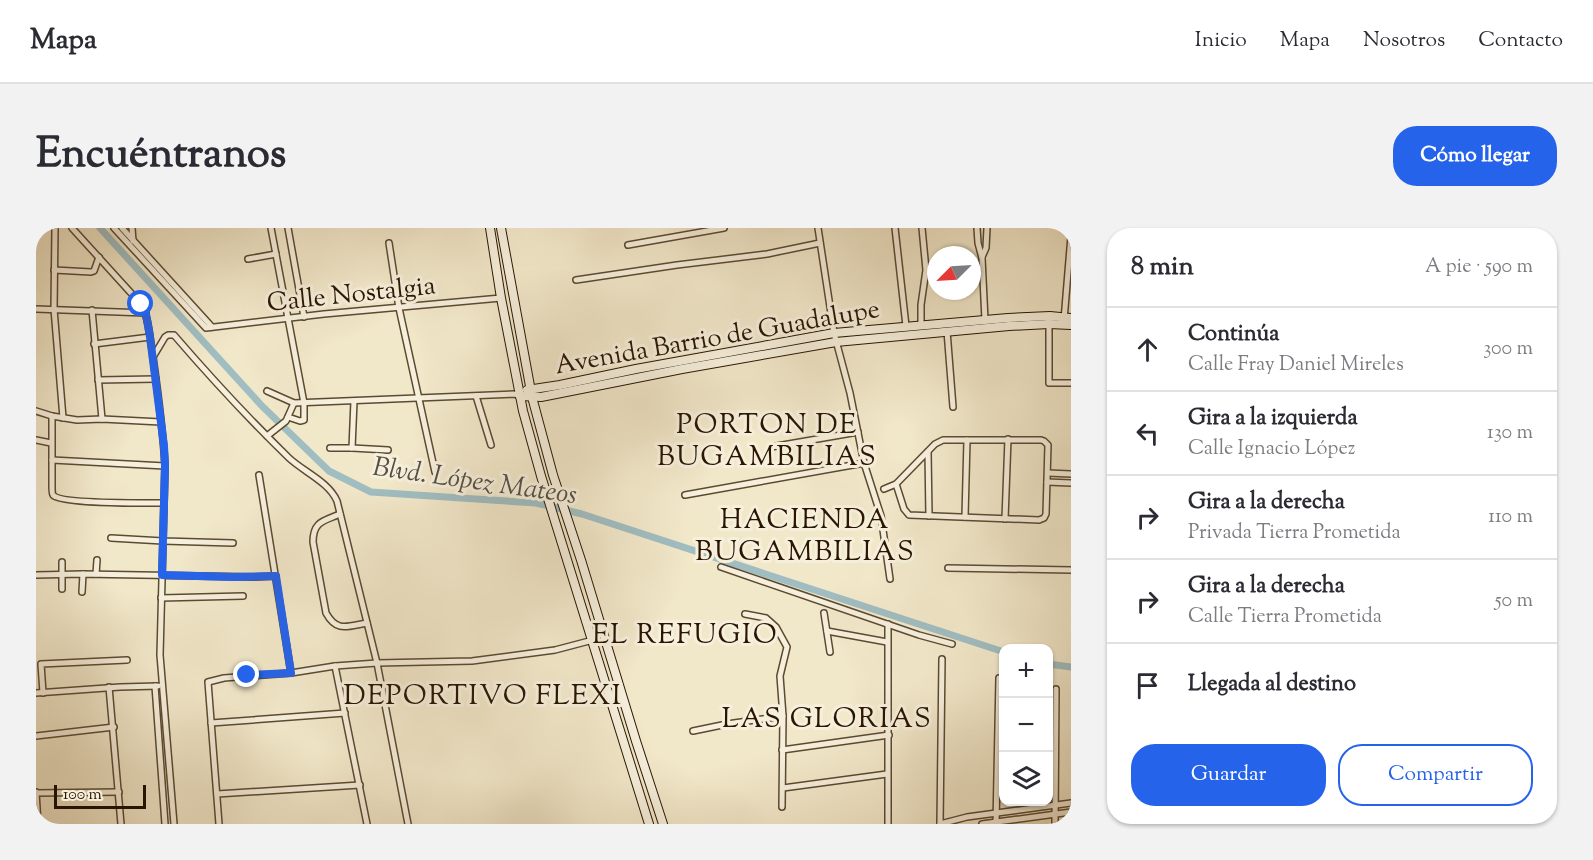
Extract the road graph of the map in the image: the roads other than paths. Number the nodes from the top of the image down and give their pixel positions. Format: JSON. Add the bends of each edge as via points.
{"nodes":[{"id":1,"x":55,"y":228,"type":"edge"},
{"id":2,"x":72,"y":228,"type":"edge"},
{"id":3,"x":114,"y":228,"type":"edge"},
{"id":4,"x":122,"y":228,"type":"edge"},
{"id":5,"x":132,"y":228,"type":"edge"},
{"id":6,"x":271,"y":228,"type":"edge"},
{"id":7,"x":288,"y":228,"type":"edge"},
{"id":8,"x":490,"y":228,"type":"edge"},
{"id":9,"x":501,"y":228,"type":"edge"},
{"id":10,"x":724,"y":228,"type":"edge"},
{"id":11,"x":818,"y":228,"type":"edge"},
{"id":12,"x":895,"y":228,"type":"edge"},
{"id":13,"x":922,"y":228,"type":"edge"},
{"id":14,"x":977,"y":228,"type":"edge"},
{"id":15,"x":987,"y":228,"type":"edge"},
{"id":16,"x":1071,"y":236,"type":"edge"},
{"id":17,"x":133,"y":240,"type":"junction"},
{"id":18,"x":389,"y":243,"type":"dead end"},
{"id":19,"x":820,"y":243,"type":"junction"},
{"id":20,"x":628,"y":245,"type":"dead end"},
{"id":21,"x":133,"y":249,"type":"junction"},
{"id":22,"x":276,"y":254,"type":"junction"},
{"id":23,"x":99,"y":257,"type":"junction"},
{"id":24,"x":982,"y":258,"type":"junction"},
{"id":25,"x":248,"y":259,"type":"dead end"},
{"id":26,"x":54,"y":270,"type":"junction"},
{"id":27,"x":576,"y":280,"type":"dead end"},
{"id":28,"x":501,"y":298,"type":"junction"},
{"id":29,"x":399,"y":308,"type":"junction"},
{"id":30,"x":36,"y":309,"type":"edge"},
{"id":31,"x":54,"y":309,"type":"junction"},
{"id":32,"x":92,"y":310,"type":"junction"},
{"id":33,"x":146,"y":314,"type":"junction"},
{"id":34,"x":304,"y":317,"type":"junction"},
{"id":35,"x":288,"y":319,"type":"junction"},
{"id":36,"x":985,"y":320,"type":"junction"},
{"id":37,"x":1049,"y":320,"type":"junction"},
{"id":38,"x":1067,"y":321,"type":"edge"},
{"id":39,"x":1009,"y":322,"type":"junction"},
{"id":40,"x":921,"y":324,"type":"junction"},
{"id":41,"x":906,"y":326,"type":"junction"},
{"id":42,"x":209,"y":328,"type":"junction"},
{"id":43,"x":947,"y":331,"type":"junction"},
{"id":44,"x":834,"y":333,"type":"junction"},
{"id":45,"x":150,"y":337,"type":"junction"},
{"id":46,"x":836,"y":342,"type":"junction"},
{"id":47,"x":94,"y":344,"type":"junction"},
{"id":48,"x":153,"y":357,"type":"junction"},
{"id":49,"x":156,"y":379,"type":"junction"},
{"id":50,"x":98,"y":380,"type":"junction"},
{"id":51,"x":1071,"y":383,"type":"edge"},
{"id":52,"x":267,"y":391,"type":"dead end"},
{"id":53,"x":518,"y":393,"type":"junction"},
{"id":54,"x":531,"y":393,"type":"junction"},
{"id":55,"x":476,"y":396,"type":"junction"},
{"id":56,"x":420,"y":398,"type":"junction"},
{"id":57,"x":354,"y":401,"type":"junction"},
{"id":58,"x":294,"y":403,"type":"junction"},
{"id":59,"x":304,"y":403,"type":"junction"},
{"id":60,"x":952,"y":407,"type":"dead end"},
{"id":61,"x":36,"y":411,"type":"edge"},
{"id":62,"x":52,"y":416,"type":"junction"},
{"id":63,"x":63,"y":418,"type":"junction"},
{"id":64,"x":102,"y":419,"type":"junction"},
{"id":65,"x":287,"y":419,"type":"junction"},
{"id":66,"x":161,"y":422,"type":"junction"},
{"id":67,"x":858,"y":432,"type":"junction"},
{"id":68,"x":269,"y":435,"type":"junction"},
{"id":69,"x":1008,"y":439,"type":"junction"},
{"id":70,"x":36,"y":440,"type":"edge"},
{"id":71,"x":967,"y":440,"type":"junction"},
{"id":72,"x":51,"y":442,"type":"junction"},
{"id":73,"x":491,"y":445,"type":"dead end"},
{"id":74,"x":771,"y":447,"type":"dead end"},
{"id":75,"x":330,"y":448,"type":"dead end"},
{"id":76,"x":352,"y":448,"type":"junction"},
{"id":77,"x":388,"y":450,"type":"dead end"},
{"id":78,"x":928,"y":452,"type":"junction"},
{"id":79,"x":52,"y":460,"type":"junction"},
{"id":80,"x":864,"y":463,"type":"junction"},
{"id":81,"x":165,"y":466,"type":"junction"},
{"id":82,"x":435,"y":472,"type":"dead end"},
{"id":83,"x":1048,"y":473,"type":"junction"},
{"id":84,"x":1071,"y":474,"type":"edge"},
{"id":85,"x":259,"y":475,"type":"dead end"},
{"id":86,"x":553,"y":475,"type":"junction"},
{"id":87,"x":541,"y":476,"type":"junction"},
{"id":88,"x":1047,"y":482,"type":"junction"},
{"id":89,"x":1071,"y":483,"type":"edge"},
{"id":90,"x":896,"y":484,"type":"junction"},
{"id":91,"x":884,"y":489,"type":"dead end"},
{"id":92,"x":685,"y":495,"type":"dead end"},
{"id":93,"x":164,"y":502,"type":"junction"},
{"id":94,"x":340,"y":514,"type":"junction"},
{"id":95,"x":929,"y":516,"type":"junction"},
{"id":96,"x":965,"y":517,"type":"junction"},
{"id":97,"x":1005,"y":519,"type":"junction"},
{"id":98,"x":111,"y":538,"type":"dead end"},
{"id":99,"x":163,"y":541,"type":"junction"},
{"id":100,"x":233,"y":543,"type":"dead end"},
{"id":101,"x":97,"y":560,"type":"dead end"},
{"id":102,"x":62,"y":562,"type":"dead end"},
{"id":103,"x":721,"y":567,"type":"dead end"},
{"id":104,"x":948,"y":568,"type":"dead end"},
{"id":105,"x":1071,"y":570,"type":"edge"},
{"id":106,"x":62,"y":574,"type":"junction"},
{"id":107,"x":82,"y":574,"type":"junction"},
{"id":108,"x":96,"y":574,"type":"junction"},
{"id":109,"x":36,"y":575,"type":"edge"},
{"id":110,"x":162,"y":575,"type":"junction"},
{"id":111,"x":276,"y":576,"type":"junction"},
{"id":112,"x":890,"y":579,"type":"dead end"},
{"id":113,"x":62,"y":589,"type":"dead end"},
{"id":114,"x":82,"y":592,"type":"dead end"},
{"id":115,"x":243,"y":596,"type":"dead end"},
{"id":116,"x":161,"y":598,"type":"junction"},
{"id":117,"x":824,"y":613,"type":"dead end"},
{"id":118,"x":745,"y":614,"type":"dead end"},
{"id":119,"x":367,"y":623,"type":"junction"},
{"id":120,"x":888,"y":624,"type":"junction"},
{"id":121,"x":827,"y":631,"type":"junction"},
{"id":122,"x":593,"y":640,"type":"junction"},
{"id":123,"x":887,"y":642,"type":"junction"},
{"id":124,"x":952,"y":644,"type":"dead end"},
{"id":125,"x":830,"y":651,"type":"dead end"},
{"id":126,"x":942,"y":659,"type":"dead end"},
{"id":127,"x":127,"y":660,"type":"dead end"},
{"id":128,"x":377,"y":663,"type":"junction"},
{"id":129,"x":335,"y":666,"type":"junction"},
{"id":130,"x":291,"y":673,"type":"junction"},
{"id":131,"x":999,"y":678,"type":"dead end"},
{"id":132,"x":155,"y":686,"type":"junction"},
{"id":133,"x":163,"y":686,"type":"junction"},
{"id":134,"x":110,"y":687,"type":"junction"},
{"id":135,"x":1056,"y":689,"type":"dead end"},
{"id":136,"x":36,"y":693,"type":"edge"},
{"id":137,"x":43,"y":693,"type":"junction"},
{"id":138,"x":345,"y":712,"type":"junction"},
{"id":139,"x":783,"y":717,"type":"junction"},
{"id":140,"x":211,"y":723,"type":"junction"},
{"id":141,"x":114,"y":727,"type":"junction"},
{"id":142,"x":693,"y":731,"type":"dead end"},
{"id":143,"x":888,"y":735,"type":"junction"},
{"id":144,"x":36,"y":736,"type":"edge"},
{"id":145,"x":782,"y":750,"type":"junction"},
{"id":146,"x":887,"y":774,"type":"junction"},
{"id":147,"x":360,"y":785,"type":"junction"},
{"id":148,"x":783,"y":788,"type":"junction"},
{"id":149,"x":36,"y":792,"type":"edge"},
{"id":150,"x":119,"y":792,"type":"junction"},
{"id":151,"x":217,"y":794,"type":"junction"},
{"id":152,"x":1071,"y":803,"type":"edge"},
{"id":153,"x":1056,"y":805,"type":"junction"},
{"id":154,"x":782,"y":807,"type":"dead end"},
{"id":155,"x":1071,"y":812,"type":"edge"},
{"id":156,"x":996,"y":813,"type":"junction"},
{"id":157,"x":1055,"y":814,"type":"junction"},
{"id":158,"x":996,"y":823,"type":"edge"},
{"id":159,"x":38,"y":824,"type":"edge"},
{"id":160,"x":121,"y":824,"type":"edge"},
{"id":161,"x":165,"y":824,"type":"edge"},
{"id":162,"x":174,"y":824,"type":"edge"},
{"id":163,"x":219,"y":824,"type":"edge"},
{"id":164,"x":367,"y":824,"type":"edge"},
{"id":165,"x":408,"y":824,"type":"edge"},
{"id":166,"x":649,"y":824,"type":"edge"},
{"id":167,"x":663,"y":824,"type":"edge"},
{"id":168,"x":888,"y":824,"type":"edge"},
{"id":169,"x":940,"y":824,"type":"edge"},
{"id":170,"x":982,"y":824,"type":"edge"},
{"id":171,"x":1055,"y":824,"type":"edge"}],
"edges":[{"from":1,"to":26,"type":"street"},
{"from":2,"to":23,"type":"street"},
{"from":3,"to":21,"type":"street"},
{"from":4,"to":17,"type":"street"},
{"from":5,"to":17,"type":"street"},
{"from":6,"to":22,"type":"street"},
{"from":7,"to":34,"type":"street"},
{"from":8,"to":28,"type":"main road"},
{"from":9,"to":54,"type":"main road"},
{"from":10,"to":20,"type":"street"},
{"from":11,"to":19,"type":"street"},
{"from":12,"to":41,"type":"street"},
{"from":13,"to":40,"type":"street","via":[[926,270]]},
{"from":14,"to":24,"type":"street"},
{"from":15,"to":24,"type":"street"},
{"from":16,"to":38,"type":"street"},
{"from":17,"to":21,"type":"street"},
{"from":17,"to":42,"type":"street"},
{"from":18,"to":29,"type":"street"},
{"from":19,"to":27,"type":"street"},
{"from":19,"to":44,"type":"street"},
{"from":21,"to":42,"type":"street"},
{"from":22,"to":25,"type":"street"},
{"from":22,"to":35,"type":"street"},
{"from":23,"to":26,"type":"street","via":[[91,272]]},
{"from":23,"to":33,"type":"street"},
{"from":24,"to":36,"type":"street"},
{"from":26,"to":31,"type":"street"},
{"from":28,"to":29,"type":"street","name":"Calle Nostalgia"},
{"from":28,"to":53,"type":"main road"},
{"from":29,"to":34,"type":"street","name":"Calle Nostalgia"},
{"from":29,"to":56,"type":"street"},
{"from":30,"to":31,"type":"street"},
{"from":31,"to":32,"type":"street"},
{"from":31,"to":63,"type":"street"},
{"from":32,"to":33,"type":"street"},
{"from":32,"to":47,"type":"street"},
{"from":33,"to":45,"type":"street"},
{"from":34,"to":35,"type":"street","name":"Calle Nostalgia"},
{"from":35,"to":42,"type":"street","name":"Calle Nostalgia"},
{"from":35,"to":59,"type":"street"},
{"from":36,"to":39,"type":"main road","name":"Avenida Barrio de Guadalupe"},
{"from":36,"to":40,"type":"main road","name":"Avenida Barrio de Guadalupe"},
{"from":37,"to":38,"type":"main road","name":"Avenida Barrio de Guadalupe"},
{"from":37,"to":39,"type":"main road","name":"Avenida Barrio de Guadalupe"},
{"from":37,"to":51,"type":"street","via":[[1048,383]]},
{"from":39,"to":43,"type":"main road","name":"Avenida Barrio de Guadalupe"},
{"from":40,"to":41,"type":"main road","name":"Avenida Barrio de Guadalupe"},
{"from":41,"to":44,"type":"main road","name":"Avenida Barrio de Guadalupe"},
{"from":43,"to":46,"type":"main road","name":"Avenida Barrio de Guadalupe"},
{"from":43,"to":60,"type":"street"},
{"from":44,"to":46,"type":"street"},
{"from":44,"to":54,"type":"main road","name":"Avenida Barrio de Guadalupe","via":[[636,369]]},
{"from":45,"to":47,"type":"street"},
{"from":45,"to":48,"type":"street"},
{"from":46,"to":54,"type":"main road","name":"Avenida Barrio de Guadalupe","via":[[541,397]]},
{"from":46,"to":67,"type":"street"},
{"from":47,"to":50,"type":"street"},
{"from":48,"to":49,"type":"street"},
{"from":48,"to":68,"type":"street","via":[[165,337],[174,335]]},
{"from":49,"to":50,"type":"street"},
{"from":49,"to":66,"type":"street"},
{"from":50,"to":64,"type":"street"},
{"from":52,"to":58,"type":"street","name":"Avenida Barrio de Guadalupe"},
{"from":53,"to":54,"type":"main road","name":"Avenida Barrio de Guadalupe"},
{"from":53,"to":55,"type":"street","name":"Avenida Barrio de Guadalupe"},
{"from":53,"to":87,"type":"main road"},
{"from":54,"to":86,"type":"main road"},
{"from":55,"to":56,"type":"street","name":"Avenida Barrio de Guadalupe"},
{"from":55,"to":73,"type":"street"},
{"from":56,"to":57,"type":"street","name":"Avenida Barrio de Guadalupe"},
{"from":56,"to":82,"type":"street"},
{"from":57,"to":59,"type":"street","name":"Avenida Barrio de Guadalupe"},
{"from":57,"to":76,"type":"street"},
{"from":58,"to":59,"type":"street","name":"Avenida Barrio de Guadalupe"},
{"from":58,"to":65,"type":"street"},
{"from":59,"to":65,"type":"street","via":[[304,420]]},
{"from":61,"to":62,"type":"street"},
{"from":62,"to":63,"type":"street"},
{"from":62,"to":72,"type":"street"},
{"from":63,"to":64,"type":"street"},
{"from":64,"to":66,"type":"street"},
{"from":65,"to":68,"type":"street"},
{"from":66,"to":81,"type":"street"},
{"from":67,"to":74,"type":"street"},
{"from":67,"to":80,"type":"street"},
{"from":68,"to":94,"type":"street","via":[[292,461],[328,488]]},
{"from":69,"to":71,"type":"street"},
{"from":69,"to":83,"type":"street","via":[[1047,443]]},
{"from":69,"to":97,"type":"street"},
{"from":70,"to":72,"type":"street"},
{"from":71,"to":78,"type":"street","via":[[938,442]]},
{"from":71,"to":96,"type":"street"},
{"from":72,"to":79,"type":"street"},
{"from":75,"to":76,"type":"street"},
{"from":76,"to":77,"type":"street"},
{"from":78,"to":90,"type":"street"},
{"from":78,"to":95,"type":"street"},
{"from":79,"to":81,"type":"street"},
{"from":79,"to":93,"type":"street","via":[[53,495],[61,499]]},
{"from":80,"to":92,"type":"street"},
{"from":80,"to":112,"type":"street","via":[[879,508]]},
{"from":81,"to":93,"type":"street"},
{"from":83,"to":84,"type":"street"},
{"from":83,"to":88,"type":"street"},
{"from":85,"to":111,"type":"street"},
{"from":86,"to":87,"type":"main road"},
{"from":86,"to":167,"type":"main road"},
{"from":87,"to":122,"type":"main road"},
{"from":88,"to":89,"type":"street"},
{"from":88,"to":97,"type":"street","via":[[1044,518]]},
{"from":90,"to":91,"type":"street"},
{"from":90,"to":95,"type":"street","via":[[907,514]]},
{"from":93,"to":99,"type":"street"},
{"from":94,"to":119,"type":"street"},
{"from":94,"to":119,"type":"street","via":[[318,524],[313,533],[326,613],[338,626]]},
{"from":95,"to":96,"type":"street"},
{"from":96,"to":97,"type":"street"},
{"from":98,"to":99,"type":"street"},
{"from":99,"to":100,"type":"street"},
{"from":99,"to":110,"type":"street"},
{"from":101,"to":108,"type":"street"},
{"from":102,"to":106,"type":"street"},
{"from":103,"to":120,"type":"street"},
{"from":104,"to":105,"type":"street"},
{"from":106,"to":107,"type":"street"},
{"from":106,"to":109,"type":"street"},
{"from":106,"to":113,"type":"street"},
{"from":107,"to":108,"type":"street"},
{"from":107,"to":114,"type":"street"},
{"from":108,"to":110,"type":"street"},
{"from":110,"to":111,"type":"street"},
{"from":110,"to":116,"type":"street"},
{"from":111,"to":130,"type":"street"},
{"from":115,"to":116,"type":"street"},
{"from":116,"to":133,"type":"street"},
{"from":117,"to":121,"type":"street"},
{"from":118,"to":139,"type":"street","via":[[766,618],[787,647],[780,676]]},
{"from":119,"to":128,"type":"street"},
{"from":120,"to":123,"type":"street"},
{"from":120,"to":124,"type":"street"},
{"from":121,"to":123,"type":"street"},
{"from":121,"to":125,"type":"street"},
{"from":122,"to":128,"type":"street","via":[[472,661]]},
{"from":122,"to":166,"type":"main road"},
{"from":123,"to":143,"type":"street"},
{"from":126,"to":169,"type":"street"},
{"from":127,"to":137,"type":"street","via":[[41,664]]},
{"from":128,"to":129,"type":"street"},
{"from":128,"to":165,"type":"street"},
{"from":129,"to":130,"type":"street"},
{"from":129,"to":138,"type":"street"},
{"from":130,"to":140,"type":"street","via":[[208,682]]},
{"from":131,"to":156,"type":"street"},
{"from":132,"to":133,"type":"street"},
{"from":132,"to":134,"type":"street"},
{"from":132,"to":161,"type":"street"},
{"from":133,"to":162,"type":"street"},
{"from":134,"to":137,"type":"street"},
{"from":134,"to":141,"type":"street"},
{"from":135,"to":153,"type":"street"},
{"from":136,"to":137,"type":"street"},
{"from":138,"to":140,"type":"street"},
{"from":138,"to":147,"type":"street"},
{"from":139,"to":142,"type":"street"},
{"from":139,"to":145,"type":"street"},
{"from":140,"to":151,"type":"street"},
{"from":141,"to":144,"type":"street"},
{"from":141,"to":150,"type":"street"},
{"from":143,"to":145,"type":"street"},
{"from":143,"to":146,"type":"street"},
{"from":145,"to":148,"type":"street"},
{"from":146,"to":148,"type":"street"},
{"from":146,"to":168,"type":"street"},
{"from":147,"to":151,"type":"street"},
{"from":147,"to":164,"type":"street"},
{"from":148,"to":154,"type":"street"},
{"from":149,"to":150,"type":"street"},
{"from":149,"to":159,"type":"street"},
{"from":150,"to":160,"type":"street"},
{"from":151,"to":163,"type":"street"},
{"from":152,"to":153,"type":"street"},
{"from":153,"to":156,"type":"street"},
{"from":153,"to":157,"type":"street"},
{"from":155,"to":157,"type":"street"},
{"from":156,"to":158,"type":"street"},
{"from":156,"to":169,"type":"street"},
{"from":157,"to":158,"type":"street"},
{"from":157,"to":171,"type":"street"},
{"from":158,"to":170,"type":"street"}]}
